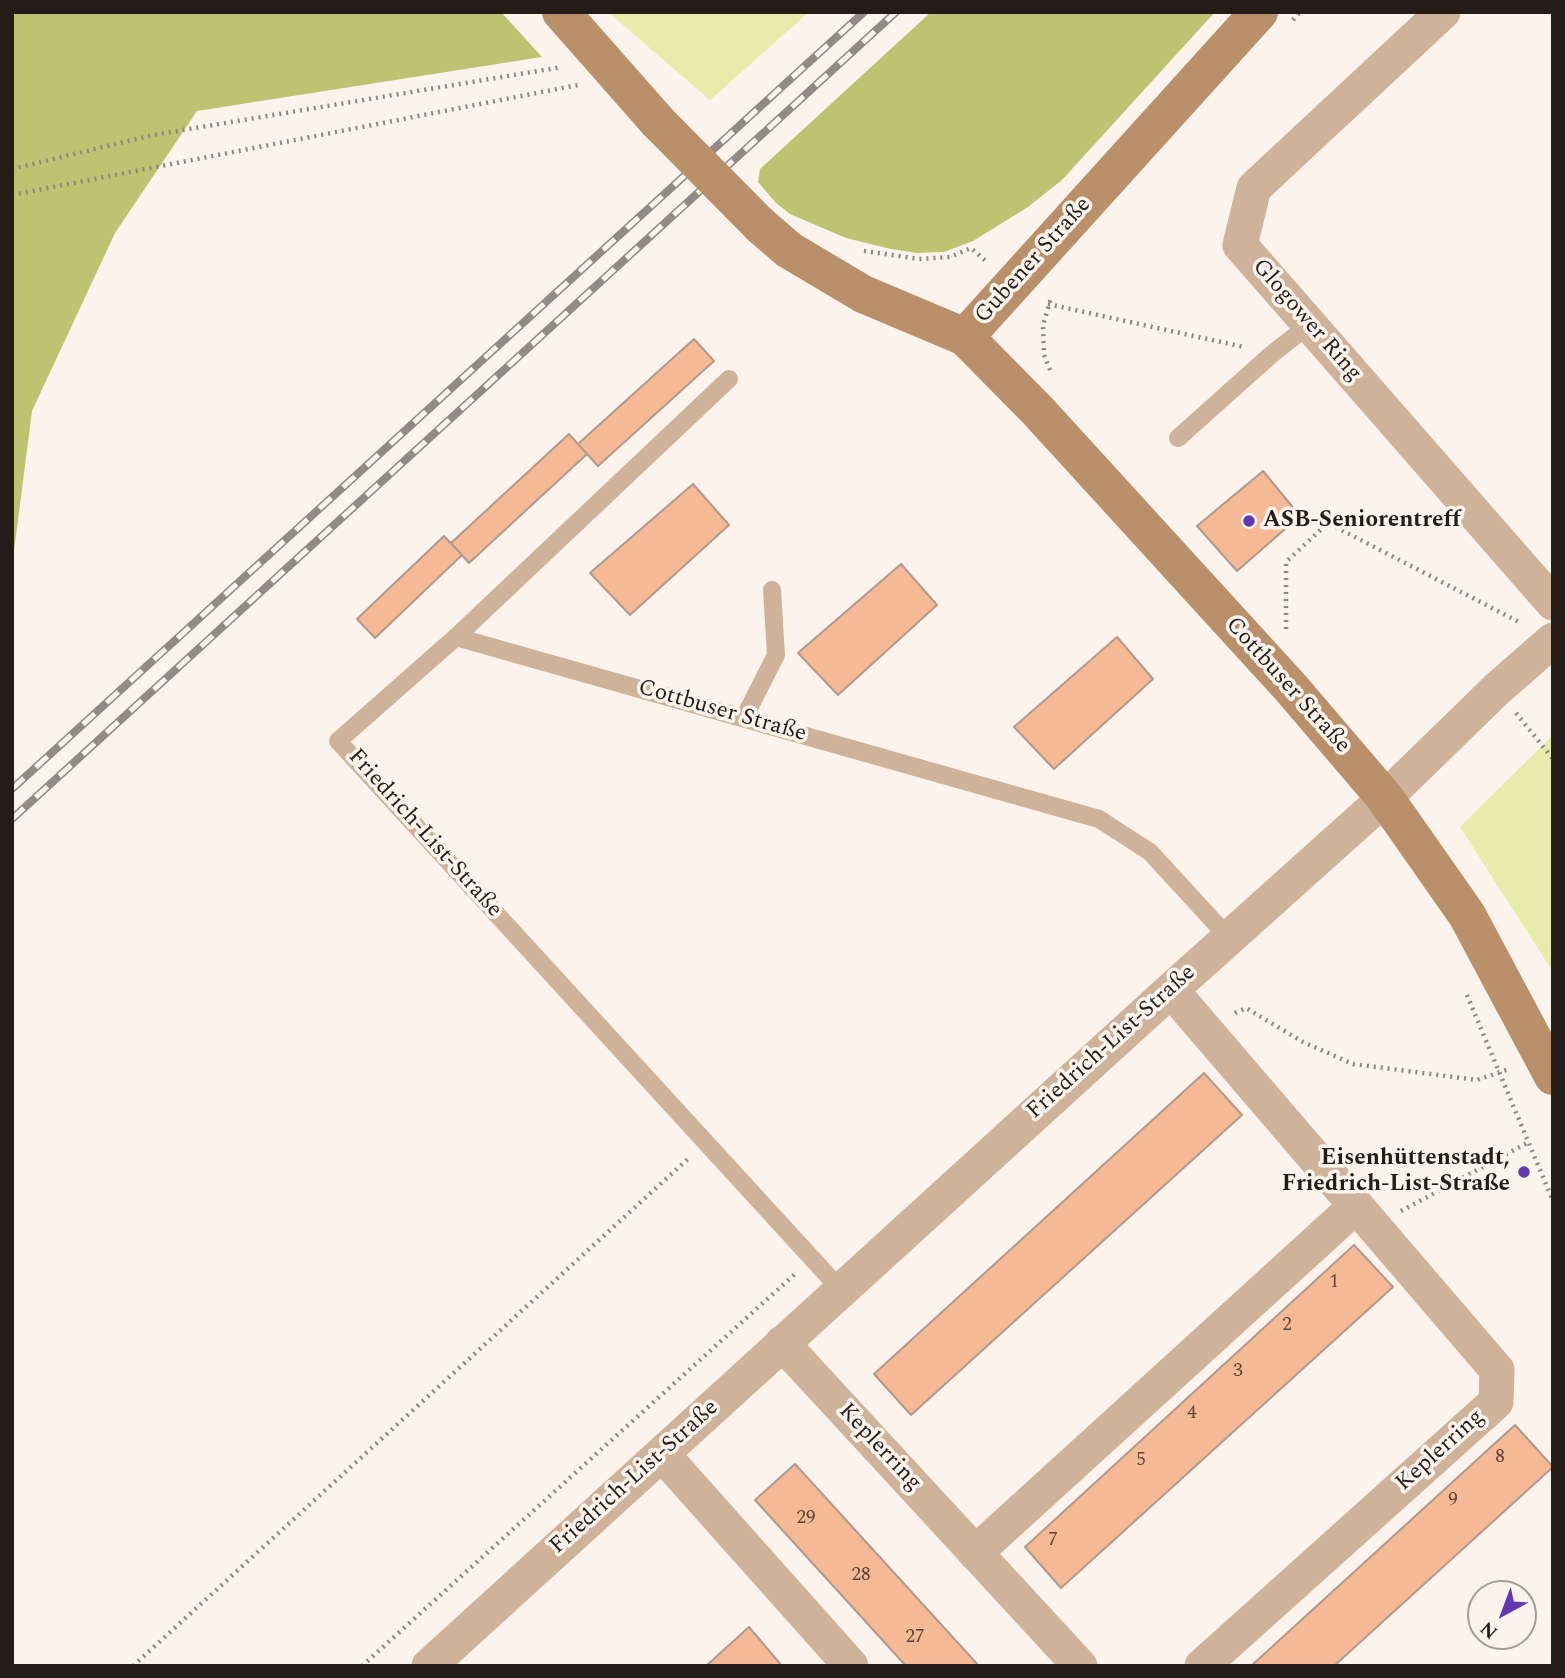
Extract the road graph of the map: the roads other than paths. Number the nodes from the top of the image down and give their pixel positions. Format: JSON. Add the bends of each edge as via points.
{"nodes":[{"id":1,"x":561,"y":12,"type":"edge"},
{"id":2,"x":1259,"y":12,"type":"edge"},
{"id":3,"x":1443,"y":12,"type":"edge"},
{"id":4,"x":1309,"y":325,"type":"junction"},
{"id":5,"x":965,"y":337,"type":"junction"},
{"id":6,"x":729,"y":379,"type":"dead end"},
{"id":7,"x":1178,"y":438,"type":"dead end"},
{"id":8,"x":772,"y":590,"type":"dead end"},
{"id":9,"x":1553,"y":603,"type":"edge"},
{"id":10,"x":1541,"y":634,"type":"edge"},
{"id":11,"x":456,"y":637,"type":"junction"},
{"id":12,"x":744,"y":718,"type":"junction"},
{"id":13,"x":1385,"y":798,"type":"junction"},
{"id":14,"x":1229,"y":938,"type":"junction"},
{"id":15,"x":1171,"y":990,"type":"junction"},
{"id":16,"x":1548,"y":1066,"type":"edge"},
{"id":17,"x":1364,"y":1216,"type":"junction"},
{"id":18,"x":841,"y":1290,"type":"junction"},
{"id":19,"x":782,"y":1343,"type":"junction"},
{"id":20,"x":662,"y":1454,"type":"junction"},
{"id":21,"x":975,"y":1553,"type":"junction"},
{"id":22,"x":429,"y":1666,"type":"edge"},
{"id":23,"x":850,"y":1666,"type":"edge"},
{"id":24,"x":1080,"y":1666,"type":"edge"},
{"id":25,"x":1202,"y":1666,"type":"edge"}],
"edges":[{"from":1,"to":5,"type":"main road","name":"Gubener Straße","bridge":true,"via":[[658,121],[789,250],[863,294]]},
{"from":2,"to":5,"type":"main road","name":"Gubener Straße"},
{"from":3,"to":4,"type":"street","name":"Glogower Ring","via":[[1254,188],[1240,245]]},
{"from":4,"to":7,"type":"lane"},
{"from":4,"to":9,"type":"street","name":"Glogower Ring"},
{"from":5,"to":13,"type":"main road","name":"Cottbuser Straße","via":[[1057,431]]},
{"from":6,"to":11,"type":"lane","name":"Friedrich-List-Straße"},
{"from":8,"to":12,"type":"lane","via":[[776,655]]},
{"from":10,"to":13,"type":"street","via":[[1497,689]]},
{"from":11,"to":12,"type":"lane","name":"Cottbuser Straße"},
{"from":11,"to":18,"type":"lane","name":"Friedrich-List-Straße","via":[[338,741]]},
{"from":12,"to":14,"type":"lane","name":"Cottbuser Straße","via":[[1099,819],[1150,852]]},
{"from":13,"to":14,"type":"street","name":"Friedrich-List-Straße"},
{"from":13,"to":16,"type":"main road","name":"Cottbuser Straße","via":[[1468,915]]},
{"from":14,"to":15,"type":"street","name":"Friedrich-List-Straße"},
{"from":15,"to":17,"type":"street","name":"Keplerring"},
{"from":15,"to":18,"type":"street","name":"Friedrich-List-Straße"},
{"from":17,"to":21,"type":"street"},
{"from":17,"to":25,"type":"street","name":"Keplerring","via":[[1497,1370],[1496,1402]]},
{"from":18,"to":19,"type":"street","name":"Friedrich-List-Straße"},
{"from":19,"to":20,"type":"street","name":"Friedrich-List-Straße"},
{"from":19,"to":21,"type":"street","name":"Keplerring"},
{"from":20,"to":22,"type":"street","name":"Friedrich-List-Straße"},
{"from":20,"to":23,"type":"street"},
{"from":21,"to":24,"type":"street","name":"Keplerring"}]}
